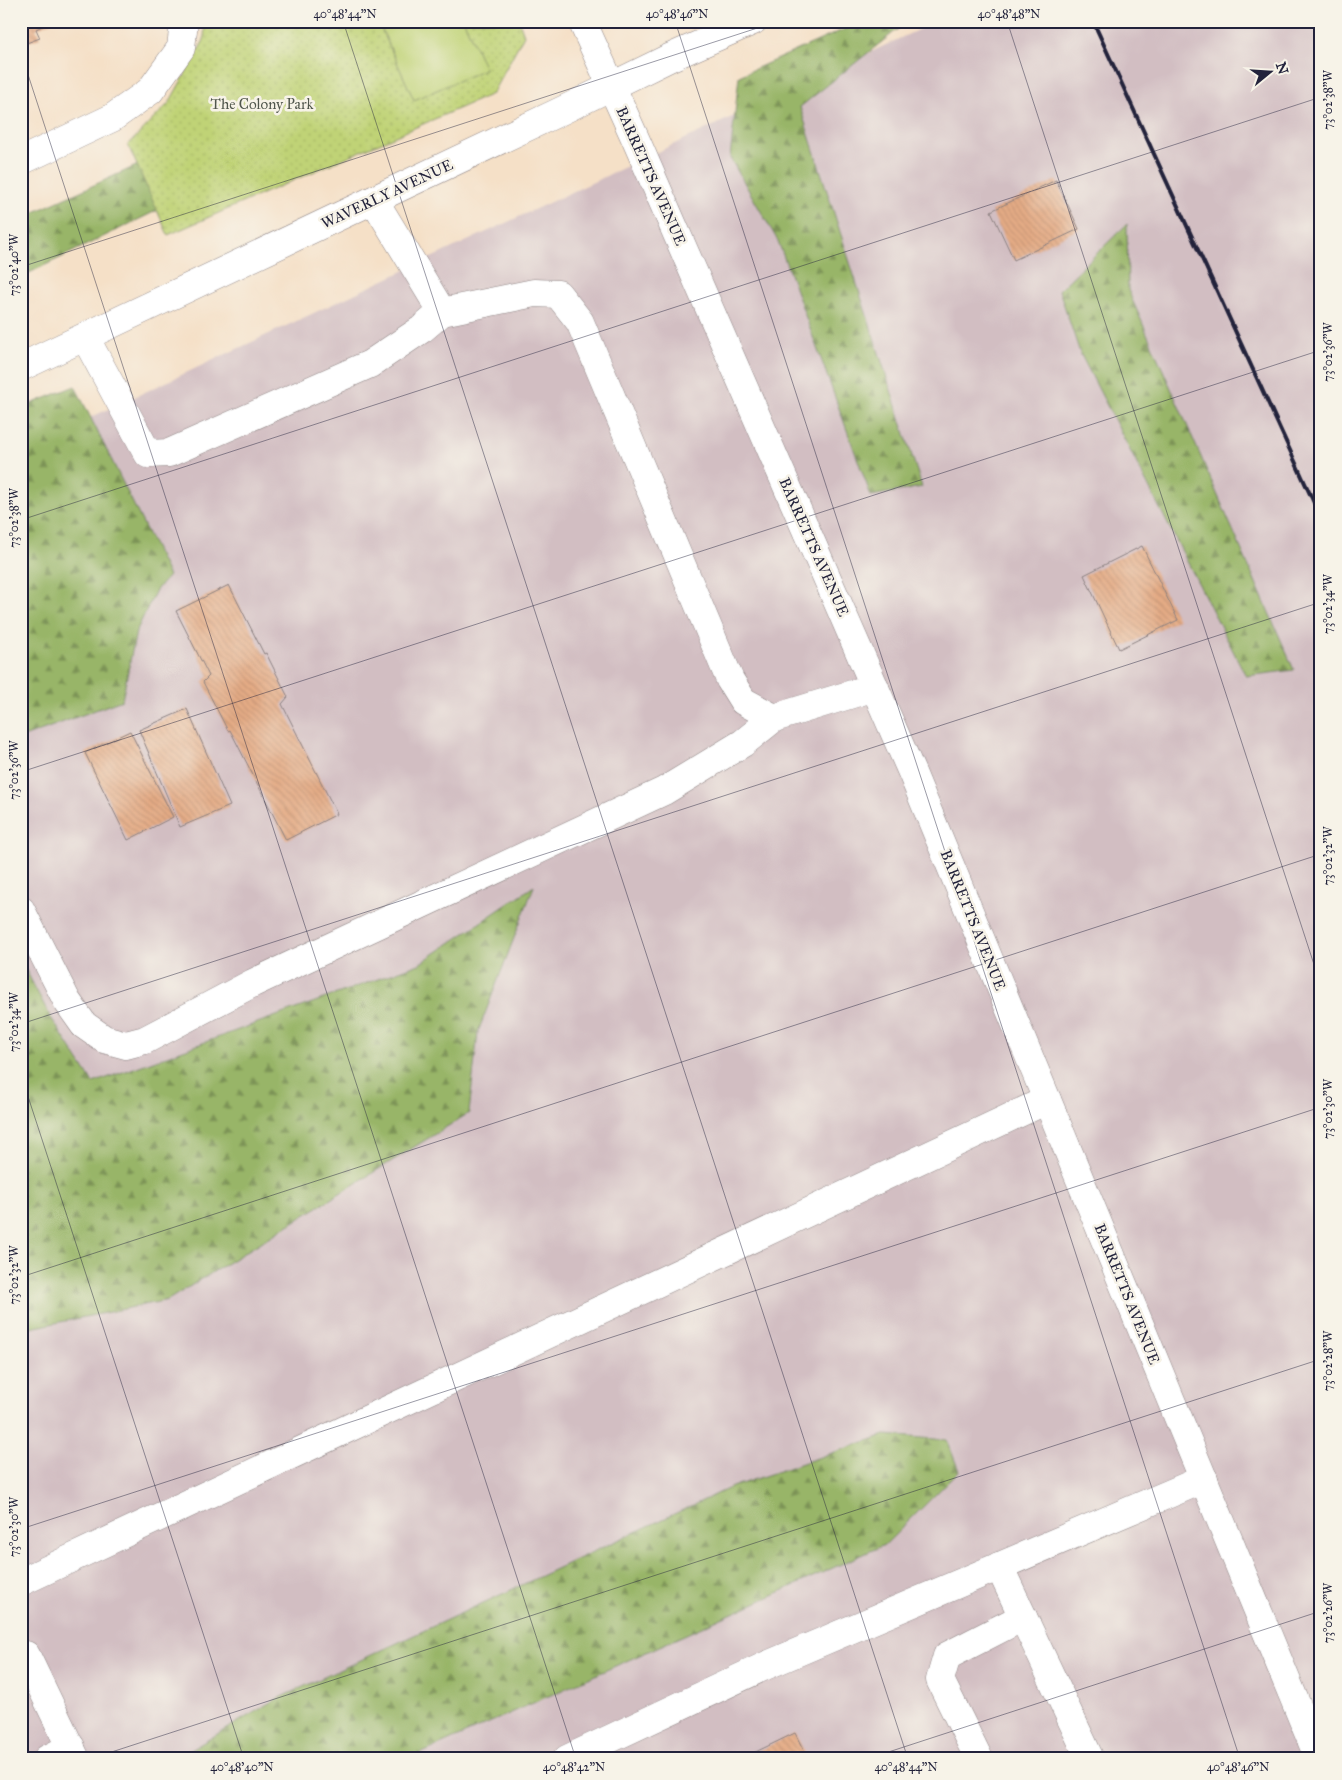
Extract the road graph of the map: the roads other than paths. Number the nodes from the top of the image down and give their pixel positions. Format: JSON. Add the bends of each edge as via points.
{"nodes":[{"id":1,"x":184,"y":21,"type":"edge"},
{"id":2,"x":582,"y":21,"type":"edge"},
{"id":3,"x":753,"y":21,"type":"edge"},
{"id":4,"x":612,"y":86,"type":"junction"},
{"id":5,"x":21,"y":161,"type":"edge"},
{"id":6,"x":374,"y":200,"type":"junction"},
{"id":7,"x":442,"y":312,"type":"junction"},
{"id":8,"x":84,"y":337,"type":"junction"},
{"id":9,"x":21,"y":367,"type":"edge"},
{"id":10,"x":875,"y":687,"type":"junction"},
{"id":11,"x":774,"y":718,"type":"junction"},
{"id":12,"x":21,"y":910,"type":"edge"},
{"id":13,"x":1047,"y":1100,"type":"junction"},
{"id":14,"x":1204,"y":1480,"type":"junction"},
{"id":15,"x":999,"y":1566,"type":"junction"},
{"id":16,"x":21,"y":1582,"type":"edge"},
{"id":17,"x":1023,"y":1617,"type":"junction"},
{"id":18,"x":21,"y":1658,"type":"edge"},
{"id":19,"x":65,"y":1755,"type":"edge"},
{"id":20,"x":567,"y":1759,"type":"edge"},
{"id":21,"x":979,"y":1759,"type":"edge"},
{"id":22,"x":1090,"y":1759,"type":"edge"},
{"id":23,"x":1319,"y":1759,"type":"edge"}],
"edges":[{"from":1,"to":5,"type":"street","via":[[181,48],[150,91],[112,118]]},
{"from":2,"to":4,"type":"street","name":"BARRETTS AVENUE"},
{"from":3,"to":4,"type":"street","name":"WAVERLY AVENUE"},
{"from":4,"to":6,"type":"street","name":"WAVERLY AVENUE"},
{"from":4,"to":10,"type":"street","name":"BARRETTS AVENUE"},
{"from":6,"to":7,"type":"street"},
{"from":6,"to":8,"type":"street","name":"WAVERLY AVENUE"},
{"from":7,"to":8,"type":"street","via":[[422,330],[370,364],[169,454],[148,454]]},
{"from":7,"to":11,"type":"street","via":[[534,293],[558,294],[580,322],[730,680],[743,702]]},
{"from":8,"to":9,"type":"street","name":"WAVERLY AVENUE"},
{"from":10,"to":11,"type":"street"},
{"from":10,"to":13,"type":"street","name":"BARRETTS AVENUE"},
{"from":11,"to":12,"type":"street","via":[[743,743],[664,791],[253,983],[145,1040],[126,1045],[104,1040],[84,1025],[67,1001]]},
{"from":13,"to":14,"type":"street","name":"BARRETTS AVENUE"},
{"from":13,"to":16,"type":"street"},
{"from":14,"to":15,"type":"street"},
{"from":14,"to":23,"type":"street","name":"BARRETTS AVENUE"},
{"from":15,"to":17,"type":"street"},
{"from":15,"to":20,"type":"street","via":[[764,1666]]},
{"from":17,"to":21,"type":"street","via":[[947,1656],[940,1680]]},
{"from":17,"to":22,"type":"street"},
{"from":18,"to":19,"type":"street","via":[[26,1655]]}]}
